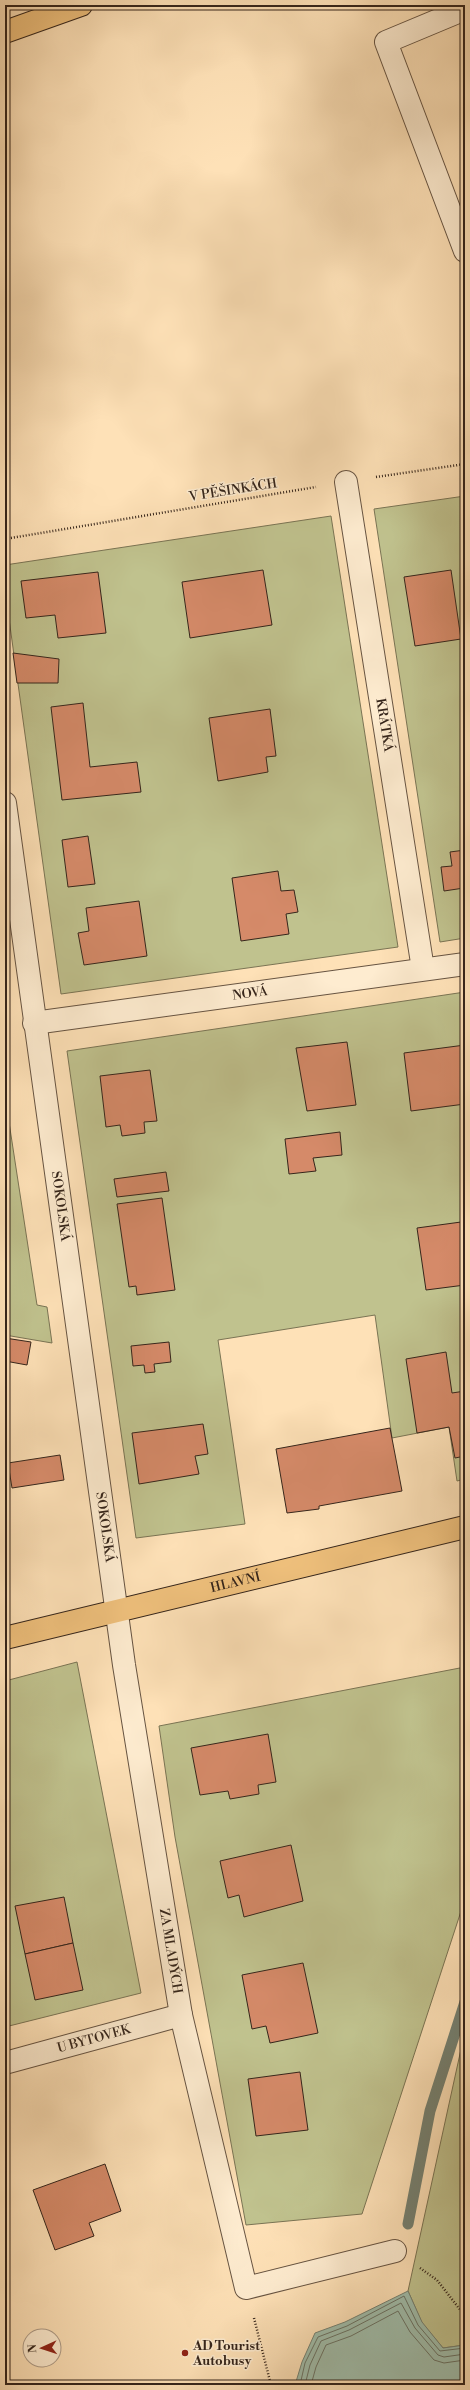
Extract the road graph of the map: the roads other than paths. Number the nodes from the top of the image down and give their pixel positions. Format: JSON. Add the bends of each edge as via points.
{"nodes":[{"id":1,"x":81,"y":5,"type":"edge"},
{"id":2,"x":465,"y":9,"type":"edge"},
{"id":3,"x":5,"y":32,"type":"edge"},
{"id":4,"x":465,"y":251,"type":"edge"},
{"id":5,"x":346,"y":482,"type":"road end"},
{"id":6,"x":5,"y":803,"type":"edge"},
{"id":7,"x":465,"y":964,"type":"edge"},
{"id":8,"x":423,"y":969,"type":"junction"},
{"id":9,"x":34,"y":1023,"type":"junction"},
{"id":10,"x":465,"y":1527,"type":"edge"},
{"id":11,"x":117,"y":1610,"type":"junction"},
{"id":12,"x":5,"y":1638,"type":"edge"},
{"id":13,"x":182,"y":2014,"type":"junction"},
{"id":14,"x":5,"y":2063,"type":"edge"},
{"id":15,"x":395,"y":2251,"type":"road end"}],
"edges":[{"from":1,"to":3,"type":"main road"},
{"from":2,"to":4,"type":"street","via":[[386,42]]},
{"from":5,"to":8,"type":"street","name":"KRÁTKÁ"},
{"from":6,"to":9,"type":"street","name":"SOKOLSKÁ"},
{"from":7,"to":8,"type":"street","name":"NOVÁ"},
{"from":8,"to":9,"type":"street","name":"NOVÁ"},
{"from":9,"to":11,"type":"street","name":"SOKOLSKÁ"},
{"from":10,"to":11,"type":"main road","name":"HLAVNÍ"},
{"from":11,"to":12,"type":"main road","name":"HLAVNÍ"},
{"from":11,"to":13,"type":"street","name":"ZA MLADÝCH"},
{"from":13,"to":14,"type":"street","name":"U BYTOVEK"},
{"from":13,"to":15,"type":"street","name":"ZA MLADÝCH","via":[[246,2288]]}]}
